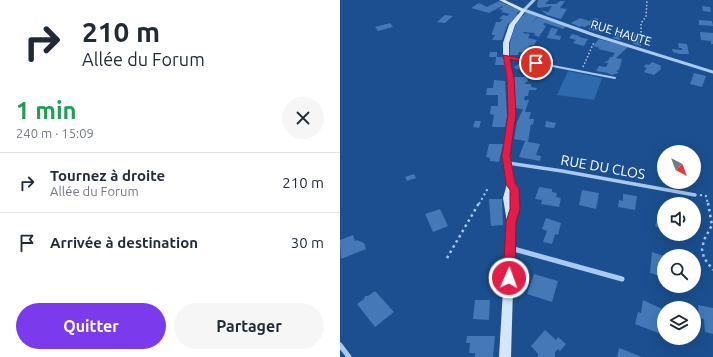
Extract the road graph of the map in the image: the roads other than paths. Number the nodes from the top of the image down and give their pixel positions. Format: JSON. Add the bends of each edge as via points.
{"nodes":[{"id":1,"x":501,"y":0,"type":"edge"},
{"id":2,"x":534,"y":0,"type":"edge"},
{"id":3,"x":524,"y":10,"type":"junction"},
{"id":4,"x":506,"y":57,"type":"junction"},
{"id":5,"x":713,"y":72,"type":"edge"},
{"id":6,"x":615,"y":78,"type":"dead end"},
{"id":7,"x":508,"y":163,"type":"junction"},
{"id":8,"x":695,"y":195,"type":"road end"},
{"id":9,"x":510,"y":248,"type":"junction"},
{"id":10,"x":622,"y":279,"type":"dead end"},
{"id":11,"x":340,"y":345,"type":"edge"},
{"id":12,"x":349,"y":357,"type":"edge"},
{"id":13,"x":505,"y":357,"type":"edge"}],
"edges":[{"from":1,"to":3,"type":"street"},
{"from":2,"to":3,"type":"street"},
{"from":3,"to":4,"type":"street","via":[[508,33]]},
{"from":3,"to":5,"type":"street","name":"RUE HAUTE"},
{"from":4,"to":6,"type":"lane"},
{"from":4,"to":7,"type":"street","via":[[512,114],[506,156]]},
{"from":7,"to":8,"type":"street","name":"RUE DU CLOS"},
{"from":7,"to":9,"type":"street","via":[[511,184],[515,189]]},
{"from":9,"to":10,"type":"street"},
{"from":9,"to":13,"type":"street"},
{"from":11,"to":12,"type":"street"}]}
